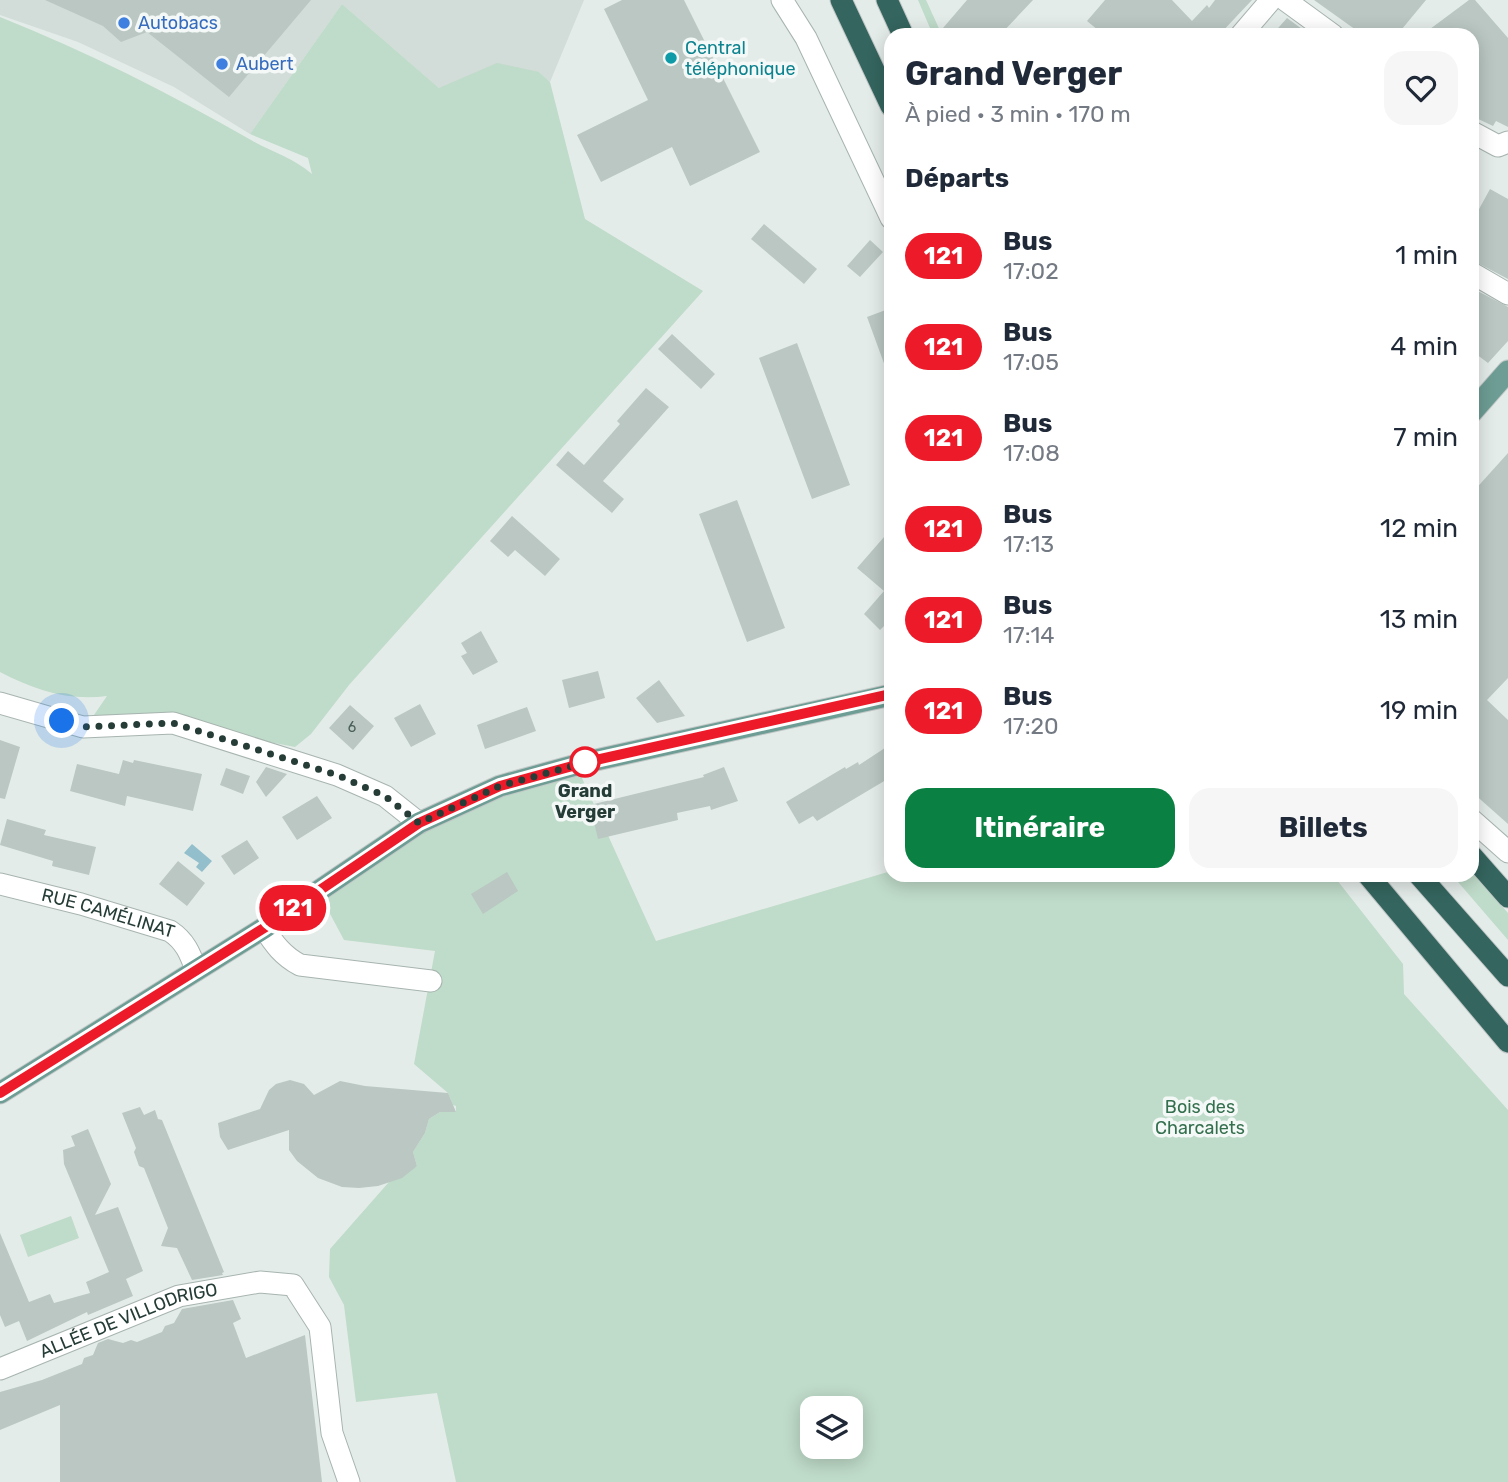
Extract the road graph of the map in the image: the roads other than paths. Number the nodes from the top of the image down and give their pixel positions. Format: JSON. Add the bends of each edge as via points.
{"nodes":[{"id":1,"x":782,"y":0,"type":"edge"},
{"id":2,"x":841,"y":0,"type":"edge"},
{"id":3,"x":887,"y":0,"type":"edge"},
{"id":4,"x":1271,"y":0,"type":"edge"},
{"id":5,"x":1285,"y":0,"type":"edge"},
{"id":6,"x":900,"y":28,"type":"edge"},
{"id":7,"x":1247,"y":28,"type":"edge"},
{"id":8,"x":1323,"y":28,"type":"edge"},
{"id":9,"x":884,"y":91,"type":"edge"},
{"id":10,"x":1479,"y":136,"type":"edge"},
{"id":11,"x":1508,"y":142,"type":"edge"},
{"id":12,"x":884,"y":203,"type":"edge"},
{"id":13,"x":1479,"y":277,"type":"edge"},
{"id":14,"x":1508,"y":295,"type":"edge"},
{"id":15,"x":1508,"y":371,"type":"edge"},
{"id":16,"x":1479,"y":404,"type":"edge"},
{"id":17,"x":884,"y":697,"type":"edge"},
{"id":18,"x":0,"y":703,"type":"edge"},
{"id":19,"x":419,"y":823,"type":"junction"},
{"id":20,"x":1479,"y":826,"type":"edge"},
{"id":21,"x":1508,"y":852,"type":"edge"},
{"id":22,"x":1479,"y":864,"type":"edge"},
{"id":23,"x":1374,"y":882,"type":"edge"},
{"id":24,"x":1425,"y":882,"type":"edge"},
{"id":25,"x":0,"y":884,"type":"edge"},
{"id":26,"x":1508,"y":897,"type":"edge"},
{"id":27,"x":264,"y":928,"type":"junction"},
{"id":28,"x":196,"y":970,"type":"junction"},
{"id":29,"x":1508,"y":976,"type":"edge"},
{"id":30,"x":431,"y":981,"type":"dead end"},
{"id":31,"x":1508,"y":1042,"type":"edge"},
{"id":32,"x":0,"y":1093,"type":"edge"},
{"id":33,"x":0,"y":1368,"type":"edge"},
{"id":34,"x":349,"y":1482,"type":"edge"}],
"edges":[{"from":1,"to":12,"type":"street","via":[[806,38]]},
{"from":2,"to":9,"type":"highway"},
{"from":3,"to":6,"type":"highway"},
{"from":4,"to":7,"type":"street"},
{"from":5,"to":8,"type":"street"},
{"from":10,"to":11,"type":"street","via":[[1498,146]]},
{"from":13,"to":14,"type":"street"},
{"from":15,"to":16,"type":"main road"},
{"from":17,"to":19,"type":"main road","via":[[576,765],[500,786]]},
{"from":18,"to":19,"type":"street","via":[[83,727],[173,723],[337,775],[385,796]]},
{"from":19,"to":27,"type":"main road"},
{"from":20,"to":21,"type":"street"},
{"from":22,"to":26,"type":"highway"},
{"from":23,"to":31,"type":"highway"},
{"from":24,"to":29,"type":"highway"},
{"from":25,"to":28,"type":"street","name":"RUE CAMÉLINAT","via":[[170,931],[188,949]]},
{"from":27,"to":28,"type":"main road"},
{"from":27,"to":30,"type":"street","via":[[278,949],[300,965]]},
{"from":28,"to":32,"type":"main road"},
{"from":33,"to":34,"type":"street","name":"ALLÉE DE VILLODRIGO","via":[[179,1296],[260,1282],[293,1285],[320,1326],[332,1433]]}]}
